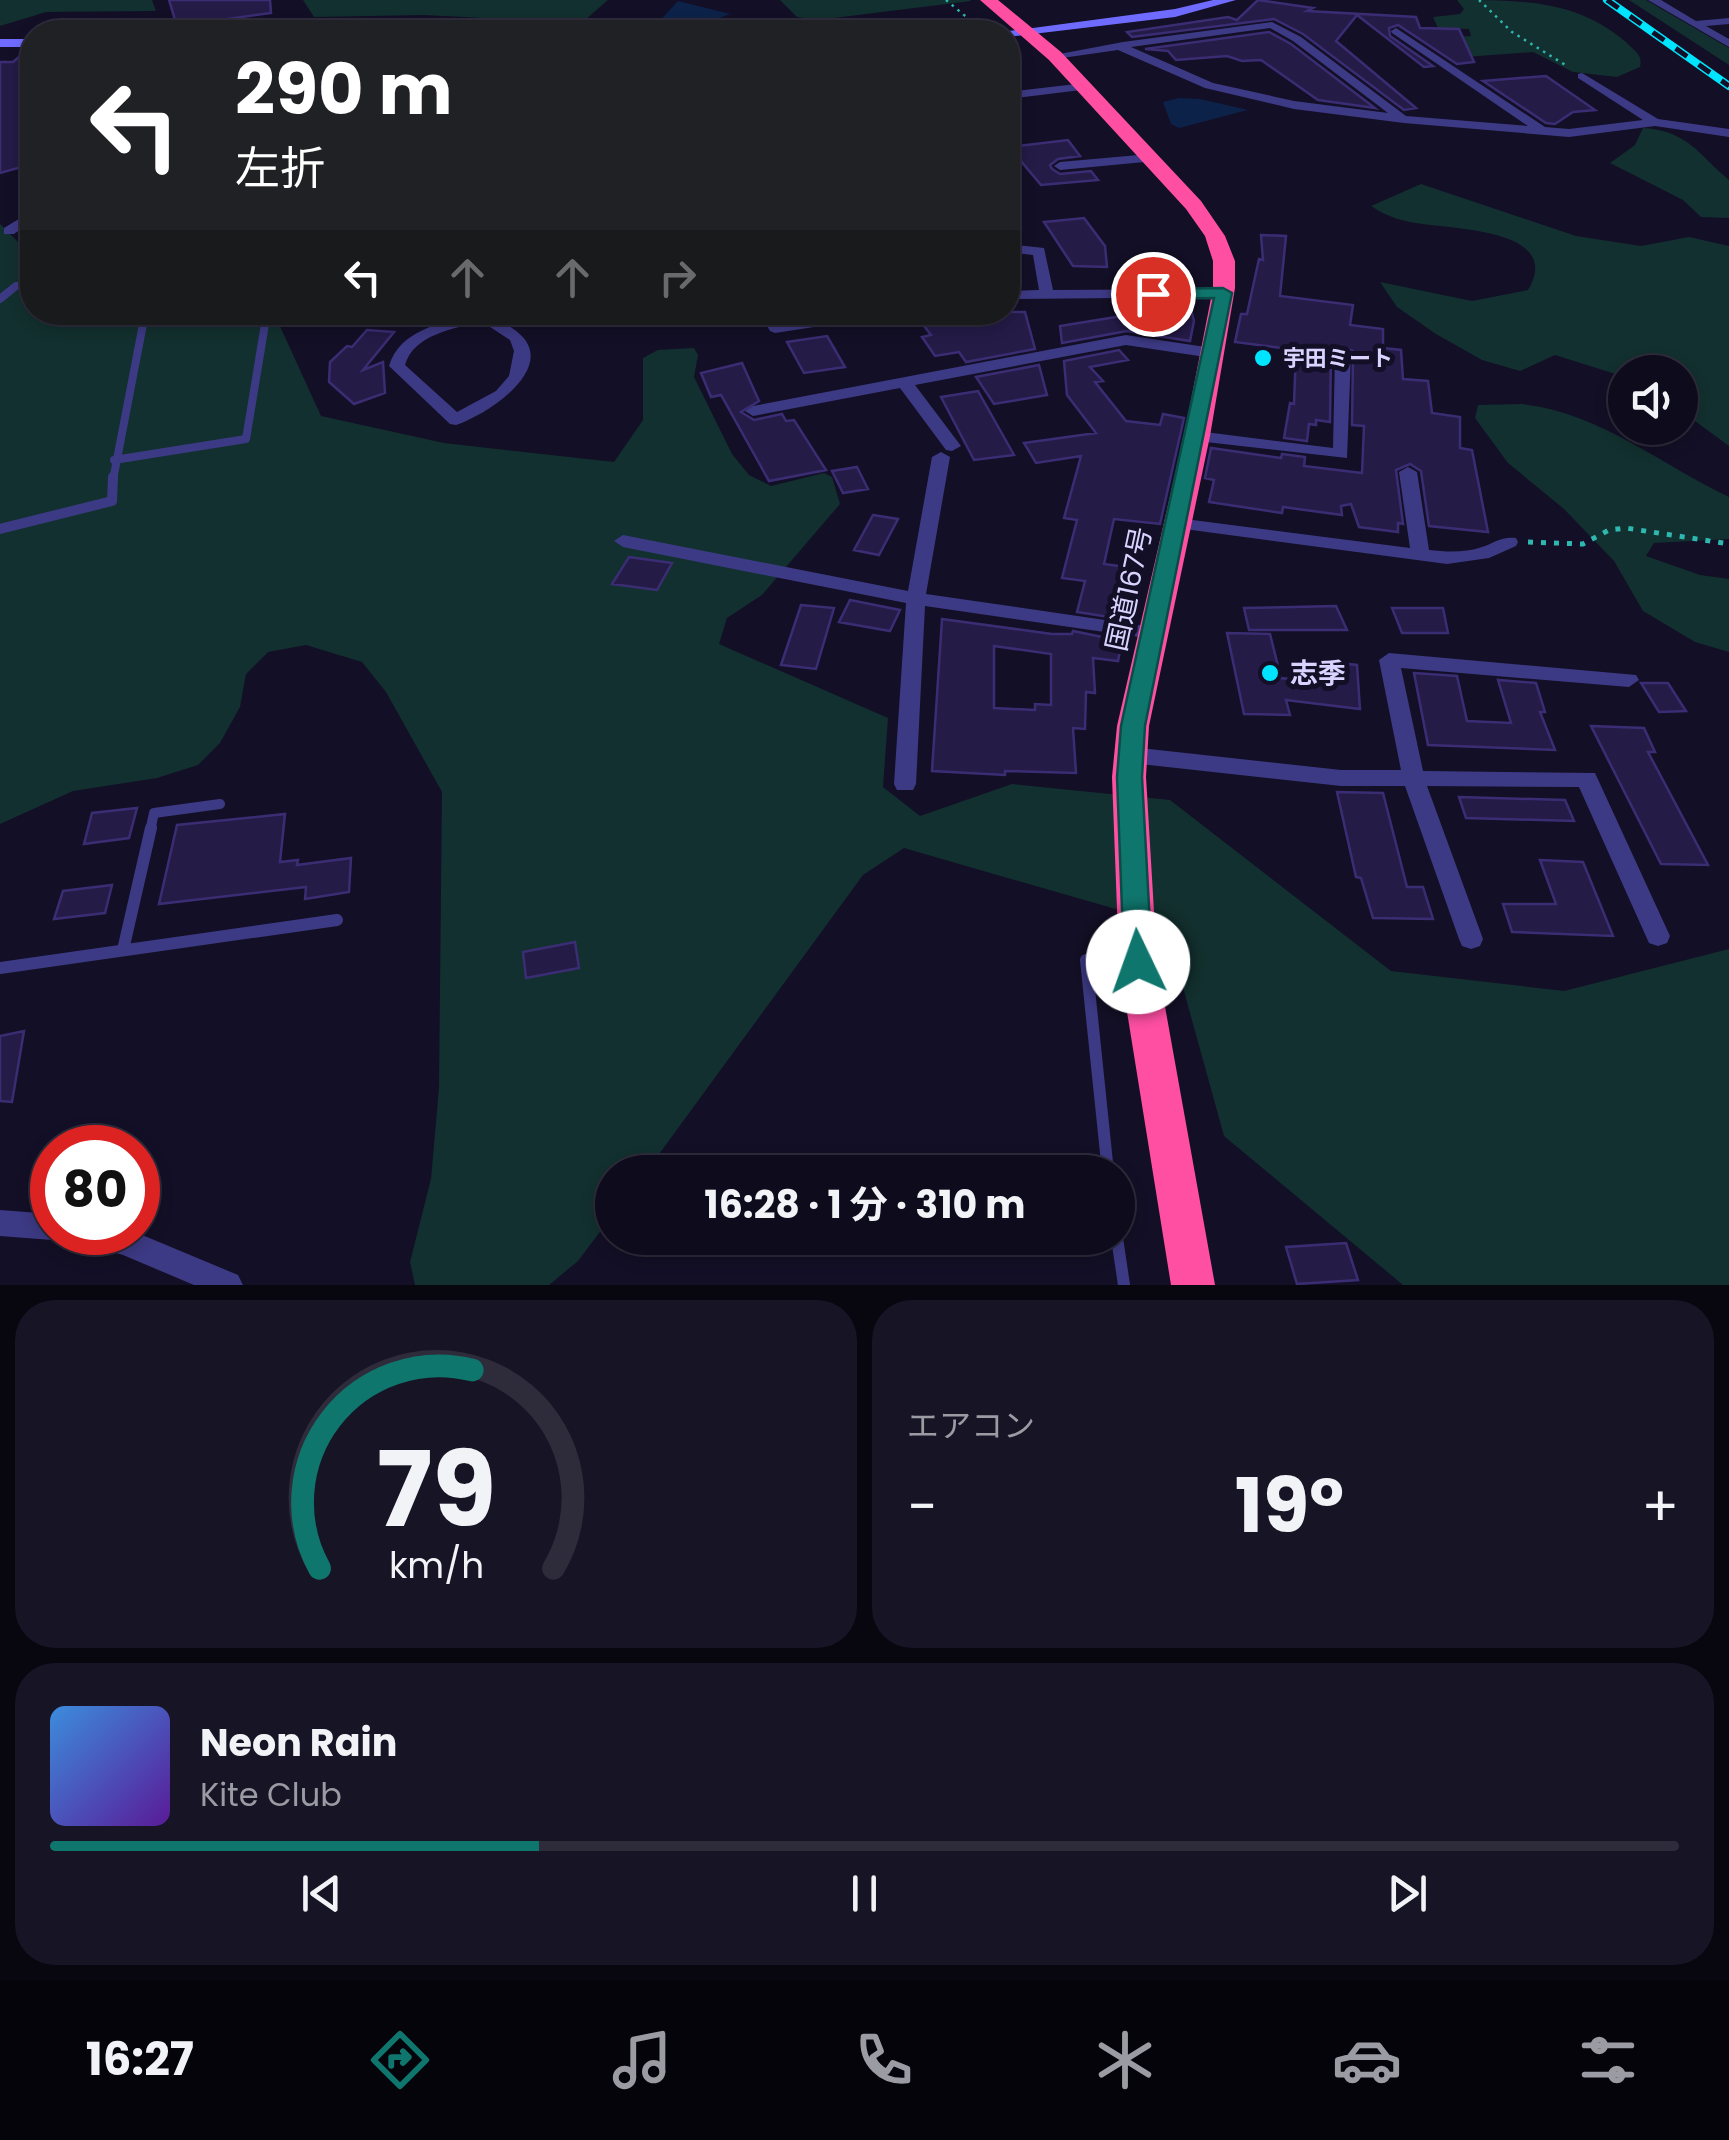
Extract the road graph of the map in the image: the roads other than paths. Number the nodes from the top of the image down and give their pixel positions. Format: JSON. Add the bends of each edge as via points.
{"nodes":[{"id":1,"x":988,"y":0,"type":"edge"},
{"id":2,"x":1229,"y":0,"type":"edge"},
{"id":3,"x":1653,"y":0,"type":"edge"},
{"id":4,"x":1006,"y":20,"type":"edge"},
{"id":5,"x":1729,"y":20,"type":"edge"},
{"id":6,"x":1694,"y":24,"type":"junction"},
{"id":7,"x":1396,"y":31,"type":"dead end"},
{"id":8,"x":1020,"y":32,"type":"edge"},
{"id":9,"x":1020,"y":34,"type":"edge"},
{"id":10,"x":1729,"y":44,"type":"edge"},
{"id":11,"x":1119,"y":46,"type":"junction"},
{"id":12,"x":1055,"y":56,"type":"junction"},
{"id":13,"x":1582,"y":76,"type":"road end"},
{"id":14,"x":1086,"y":87,"type":"junction"},
{"id":15,"x":1020,"y":95,"type":"edge"},
{"id":16,"x":1404,"y":120,"type":"junction"},
{"id":17,"x":1655,"y":122,"type":"junction"},
{"id":18,"x":1541,"y":130,"type":"junction"},
{"id":19,"x":1729,"y":134,"type":"edge"},
{"id":20,"x":1150,"y":158,"type":"junction"},
{"id":21,"x":1059,"y":165,"type":"dead end"},
{"id":22,"x":20,"y":223,"type":"edge"},
{"id":23,"x":9,"y":231,"type":"dead end"},
{"id":24,"x":1020,"y":249,"type":"edge"},
{"id":25,"x":1223,"y":293,"type":"junction"},
{"id":26,"x":1047,"y":295,"type":"junction"},
{"id":27,"x":1020,"y":296,"type":"edge"},
{"id":28,"x":143,"y":325,"type":"edge"},
{"id":29,"x":265,"y":325,"type":"edge"},
{"id":30,"x":452,"y":325,"type":"edge"},
{"id":31,"x":495,"y":325,"type":"edge"},
{"id":32,"x":1212,"y":353,"type":"junction"},
{"id":33,"x":1343,"y":354,"type":"dead end"},
{"id":34,"x":905,"y":383,"type":"junction"},
{"id":35,"x":753,"y":410,"type":"dead end"},
{"id":36,"x":1196,"y":436,"type":"junction"},
{"id":37,"x":114,"y":460,"type":"junction"},
{"id":38,"x":1408,"y":472,"type":"dead end"},
{"id":39,"x":1177,"y":522,"type":"junction"},
{"id":40,"x":0,"y":529,"type":"edge"},
{"id":41,"x":623,"y":541,"type":"dead end"},
{"id":42,"x":1509,"y":542,"type":"road end"},
{"id":43,"x":1420,"y":554,"type":"junction"},
{"id":44,"x":916,"y":599,"type":"junction"},
{"id":45,"x":1153,"y":633,"type":"junction"},
{"id":46,"x":1629,"y":680,"type":"dead end"},
{"id":47,"x":1131,"y":754,"type":"junction"},
{"id":48,"x":1414,"y":780,"type":"junction"},
{"id":49,"x":905,"y":784,"type":"dead end"},
{"id":50,"x":220,"y":804,"type":"dead end"},
{"id":51,"x":337,"y":920,"type":"dead end"},
{"id":52,"x":1658,"y":936,"type":"dead end"},
{"id":53,"x":1472,"y":939,"type":"dead end"},
{"id":54,"x":123,"y":950,"type":"junction"},
{"id":55,"x":1138,"y":962,"type":"junction"},
{"id":56,"x":0,"y":968,"type":"edge"},
{"id":57,"x":1106,"y":1155,"type":"edge"},
{"id":58,"x":0,"y":1223,"type":"edge"},
{"id":59,"x":30,"y":1225,"type":"edge"},
{"id":60,"x":156,"y":1255,"type":"edge"},
{"id":61,"x":1120,"y":1255,"type":"edge"},
{"id":62,"x":228,"y":1285,"type":"edge"},
{"id":63,"x":1124,"y":1285,"type":"edge"},
{"id":64,"x":1193,"y":1285,"type":"edge"}],
"edges":[{"from":1,"to":4,"type":"highway","name":"国道167号"},
{"from":2,"to":8,"type":"street"},
{"from":3,"to":6,"type":"street"},
{"from":5,"to":6,"type":"street"},
{"from":6,"to":10,"type":"street"},
{"from":7,"to":18,"type":"street"},
{"from":9,"to":12,"type":"highway","name":"国道167号"},
{"from":11,"to":12,"type":"street"},
{"from":11,"to":16,"type":"street","via":[[1209,86]]},
{"from":11,"to":16,"type":"street","via":[[1272,26]]},
{"from":12,"to":14,"type":"highway","name":"国道167号"},
{"from":13,"to":17,"type":"street"},
{"from":14,"to":15,"type":"street"},
{"from":14,"to":20,"type":"highway","name":"国道167号"},
{"from":16,"to":18,"type":"street"},
{"from":17,"to":18,"type":"street"},
{"from":17,"to":19,"type":"street"},
{"from":20,"to":21,"type":"street"},
{"from":20,"to":25,"type":"highway","name":"国道167号","via":[[1215,236],[1224,261]]},
{"from":22,"to":23,"type":"street"},
{"from":24,"to":26,"type":"street","via":[[1039,251]]},
{"from":25,"to":26,"type":"street"},
{"from":25,"to":32,"type":"highway","name":"国道167号"},
{"from":26,"to":27,"type":"street"},
{"from":28,"to":37,"type":"lane"},
{"from":29,"to":37,"type":"lane","via":[[246,439]]},
{"from":30,"to":31,"type":"street","via":[[402,348],[397,366],[456,420],[502,394],[517,377],[517,338]]},
{"from":32,"to":34,"type":"street","via":[[1126,340]]},
{"from":32,"to":36,"type":"highway","name":"国道167号"},
{"from":33,"to":36,"type":"street","via":[[1342,454]]},
{"from":34,"to":35,"type":"street"},
{"from":34,"to":44,"type":"street","via":[[947,452]]},
{"from":36,"to":39,"type":"highway","name":"国道167号"},
{"from":37,"to":40,"type":"lane","via":[[112,502]]},
{"from":38,"to":43,"type":"street"},
{"from":39,"to":43,"type":"street"},
{"from":39,"to":45,"type":"highway","name":"国道167号"},
{"from":41,"to":44,"type":"street"},
{"from":42,"to":43,"type":"street","via":[[1465,557]]},
{"from":44,"to":45,"type":"street"},
{"from":44,"to":49,"type":"street"},
{"from":45,"to":47,"type":"highway","name":"国道167号"},
{"from":46,"to":48,"type":"street","via":[[1389,660]]},
{"from":47,"to":48,"type":"street"},
{"from":47,"to":55,"type":"highway","name":"国道167号"},
{"from":48,"to":52,"type":"street","via":[[1588,778]]},
{"from":48,"to":53,"type":"street"},
{"from":50,"to":54,"type":"lane","via":[[154,813]]},
{"from":51,"to":54,"type":"lane"},
{"from":54,"to":56,"type":"lane"},
{"from":55,"to":57,"type":"lane","via":[[1086,960]]},
{"from":55,"to":64,"type":"highway","name":"国道167号"},
{"from":58,"to":59,"type":"street"},
{"from":60,"to":62,"type":"street"},
{"from":61,"to":63,"type":"lane"}]}
